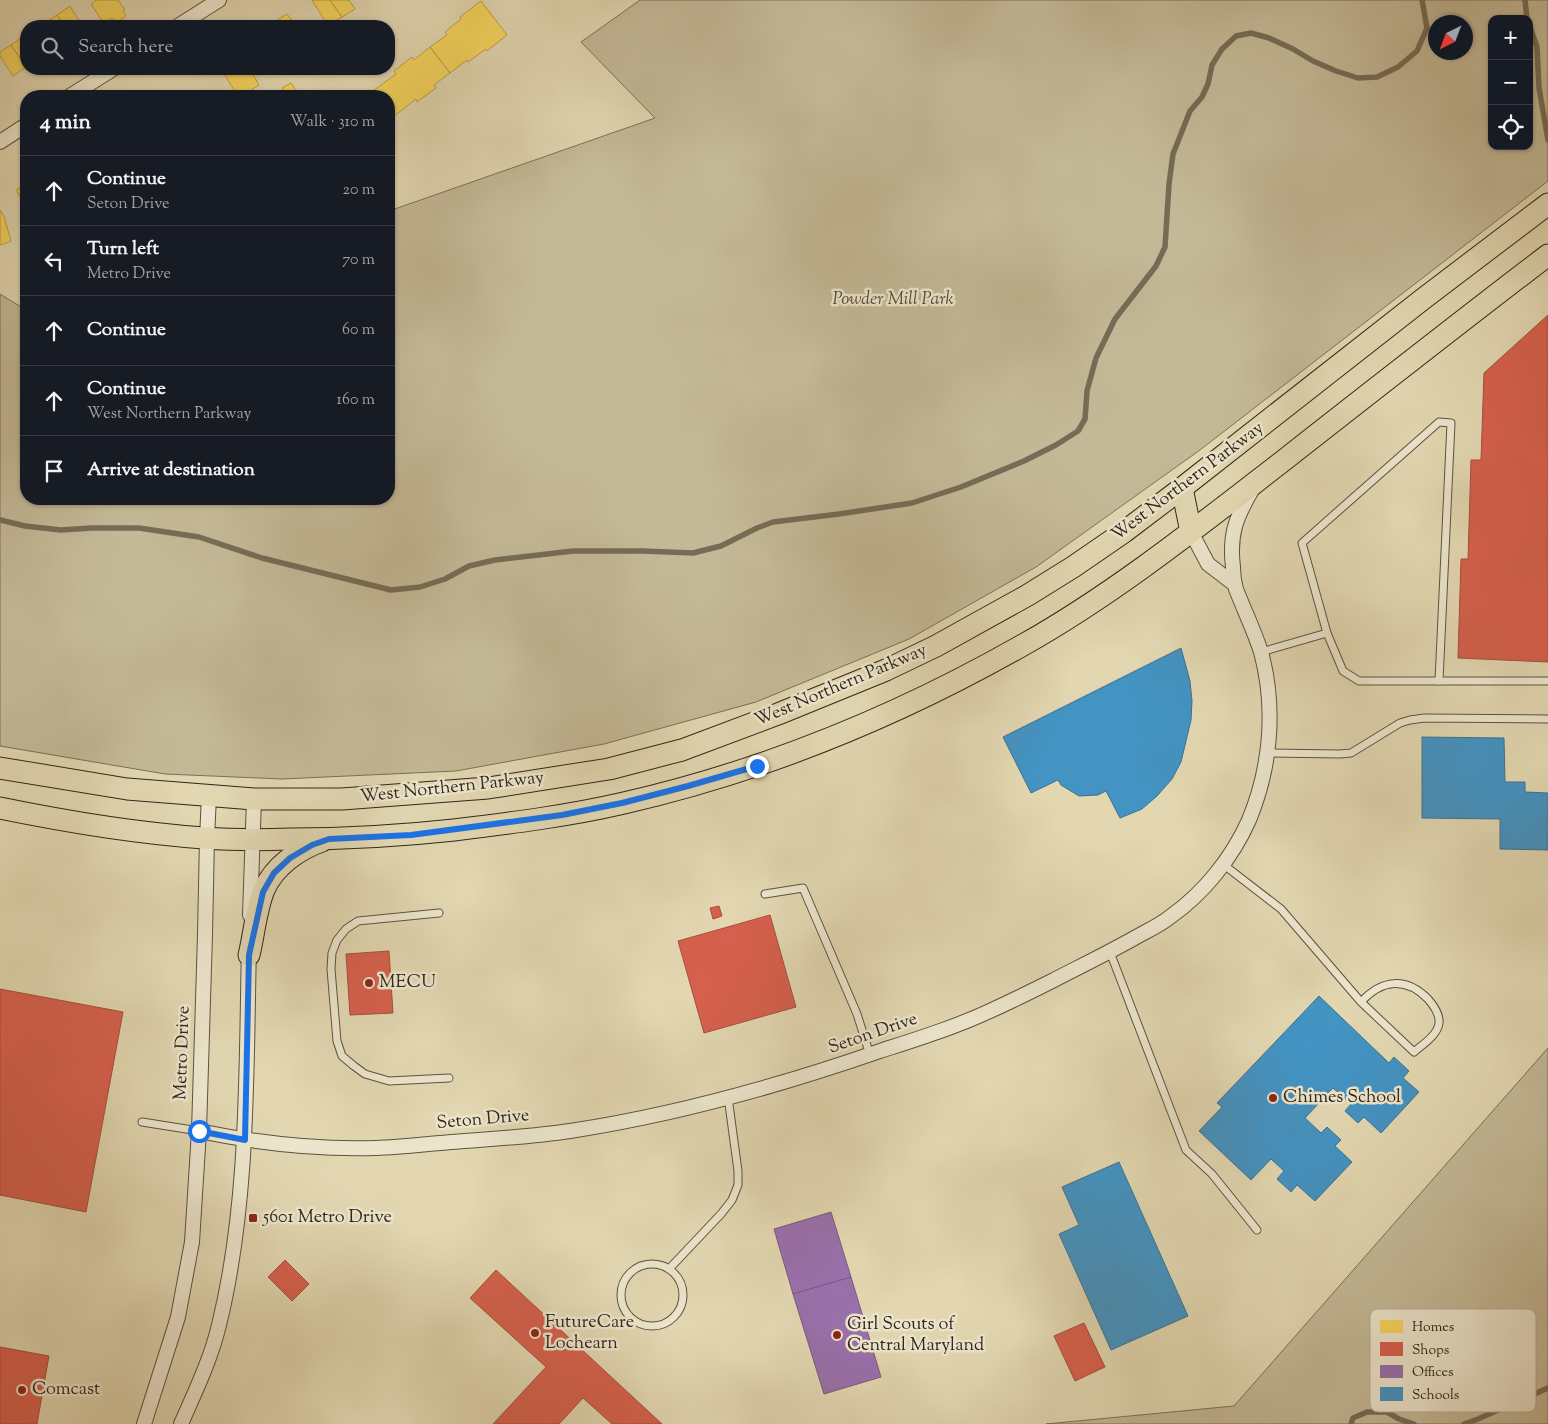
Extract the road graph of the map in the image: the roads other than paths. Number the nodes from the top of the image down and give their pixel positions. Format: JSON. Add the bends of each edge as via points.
{"nodes":[{"id":1,"x":219,"y":0,"type":"edge"},
{"id":2,"x":187,"y":20,"type":"edge"},
{"id":3,"x":103,"y":75,"type":"edge"},
{"id":4,"x":80,"y":90,"type":"edge"},
{"id":5,"x":20,"y":129,"type":"edge"},
{"id":6,"x":0,"y":142,"type":"edge"},
{"id":7,"x":1548,"y":204,"type":"edge"},
{"id":8,"x":1548,"y":255,"type":"edge"},
{"id":9,"x":1260,"y":479,"type":"junction"},
{"id":10,"x":1182,"y":488,"type":"junction"},
{"id":11,"x":1191,"y":532,"type":"junction"},
{"id":12,"x":1234,"y":584,"type":"junction"},
{"id":13,"x":1327,"y":633,"type":"junction"},
{"id":14,"x":1261,"y":652,"type":"junction"},
{"id":15,"x":1439,"y":680,"type":"junction"},
{"id":16,"x":1548,"y":681,"type":"edge"},
{"id":17,"x":1548,"y":719,"type":"edge"},
{"id":18,"x":1268,"y":752,"type":"junction"},
{"id":19,"x":0,"y":768,"type":"edge"},
{"id":20,"x":209,"y":796,"type":"junction"},
{"id":21,"x":254,"y":799,"type":"junction"},
{"id":22,"x":0,"y":808,"type":"edge"},
{"id":23,"x":206,"y":838,"type":"junction"},
{"id":24,"x":329,"y":839,"type":"junction"},
{"id":25,"x":252,"y":840,"type":"junction"},
{"id":26,"x":1224,"y":865,"type":"junction"},
{"id":27,"x":765,"y":894,"type":"dead end"},
{"id":28,"x":439,"y":913,"type":"dead end"},
{"id":29,"x":1110,"y":952,"type":"junction"},
{"id":30,"x":249,"y":955,"type":"junction"},
{"id":31,"x":1362,"y":1002,"type":"junction"},
{"id":32,"x":870,"y":1054,"type":"junction"},
{"id":33,"x":449,"y":1078,"type":"dead end"},
{"id":34,"x":728,"y":1097,"type":"junction"},
{"id":35,"x":142,"y":1122,"type":"dead end"},
{"id":36,"x":199,"y":1131,"type":"junction"},
{"id":37,"x":245,"y":1140,"type":"junction"},
{"id":38,"x":1257,"y":1230,"type":"dead end"},
{"id":39,"x":669,"y":1269,"type":"junction"},
{"id":40,"x":144,"y":1424,"type":"edge"},
{"id":41,"x":181,"y":1424,"type":"edge"}],
"edges":[{"from":1,"to":2,"type":"street"},
{"from":3,"to":4,"type":"street"},
{"from":5,"to":6,"type":"street"},
{"from":7,"to":10,"type":"main road","name":"West Northern Parkway"},
{"from":8,"to":9,"type":"main road"},
{"from":9,"to":11,"type":"main road"},
{"from":9,"to":12,"type":"street","name":"Seton Drive","via":[[1242,506],[1235,524],[1231,541]]},
{"from":10,"to":11,"type":"main road"},
{"from":10,"to":21,"type":"main road","name":"West Northern Parkway","via":[[1073,567],[936,646],[831,694],[682,750],[609,768],[488,788],[342,799]]},
{"from":11,"to":12,"type":"street","via":[[1208,564]]},
{"from":11,"to":24,"type":"main road","via":[[1017,649],[891,714],[757,766],[632,801],[562,815],[411,835]]},
{"from":12,"to":14,"type":"street","name":"Seton Drive"},
{"from":13,"to":14,"type":"lane"},
{"from":13,"to":15,"type":"lane","via":[[1343,671],[1359,681]]},
{"from":13,"to":15,"type":"lane","via":[[1302,543],[1439,422],[1451,423]]},
{"from":14,"to":18,"type":"street","name":"Seton Drive","via":[[1270,709]]},
{"from":15,"to":16,"type":"lane"},
{"from":17,"to":18,"type":"lane","via":[[1424,718],[1400,723],[1351,753]]},
{"from":18,"to":26,"type":"street","name":"Seton Drive","via":[[1248,822]]},
{"from":19,"to":20,"type":"main road","name":"West Northern Parkway","via":[[128,789]]},
{"from":20,"to":21,"type":"main road","name":"West Northern Parkway"},
{"from":20,"to":23,"type":"street","name":"Metro Drive"},
{"from":21,"to":25,"type":"street"},
{"from":22,"to":23,"type":"main road","via":[[122,830]]},
{"from":23,"to":25,"type":"main road"},
{"from":23,"to":36,"type":"street","name":"Metro Drive"},
{"from":24,"to":25,"type":"main road"},
{"from":24,"to":30,"type":"main road","via":[[290,858],[268,882]]},
{"from":25,"to":30,"type":"street"},
{"from":26,"to":29,"type":"street","name":"Seton Drive","via":[[1169,918]]},
{"from":26,"to":31,"type":"lane","via":[[1281,909]]},
{"from":27,"to":32,"type":"lane","via":[[803,888],[857,1014]]},
{"from":28,"to":33,"type":"lane","via":[[358,921],[337,940],[331,969],[337,1041],[342,1056],[365,1074],[389,1081]]},
{"from":29,"to":32,"type":"street","name":"Seton Drive","via":[[990,1012]]},
{"from":29,"to":38,"type":"lane","via":[[1186,1150],[1212,1174]]},
{"from":30,"to":37,"type":"street"},
{"from":31,"to":31,"type":"lane","via":[[1414,1052],[1436,1032],[1439,1024],[1433,1004],[1420,991],[1408,986],[1394,983],[1380,986]]},
{"from":32,"to":34,"type":"street","name":"Seton Drive"},
{"from":34,"to":37,"type":"street","name":"Seton Drive","via":[[569,1131],[509,1138],[378,1148],[307,1147]]},
{"from":34,"to":39,"type":"lane","via":[[738,1185],[721,1214]]},
{"from":35,"to":36,"type":"lane"},
{"from":36,"to":37,"type":"street","name":"Seton Drive"},
{"from":36,"to":40,"type":"street","name":"Metro Drive","via":[[192,1242],[178,1317]]},
{"from":37,"to":41,"type":"street","via":[[233,1248],[219,1326]]},
{"from":39,"to":39,"type":"lane","via":[[645,1264],[627,1276],[621,1288],[621,1301],[632,1319],[643,1325],[658,1325],[668,1322],[679,1310],[682,1286]]}]}
